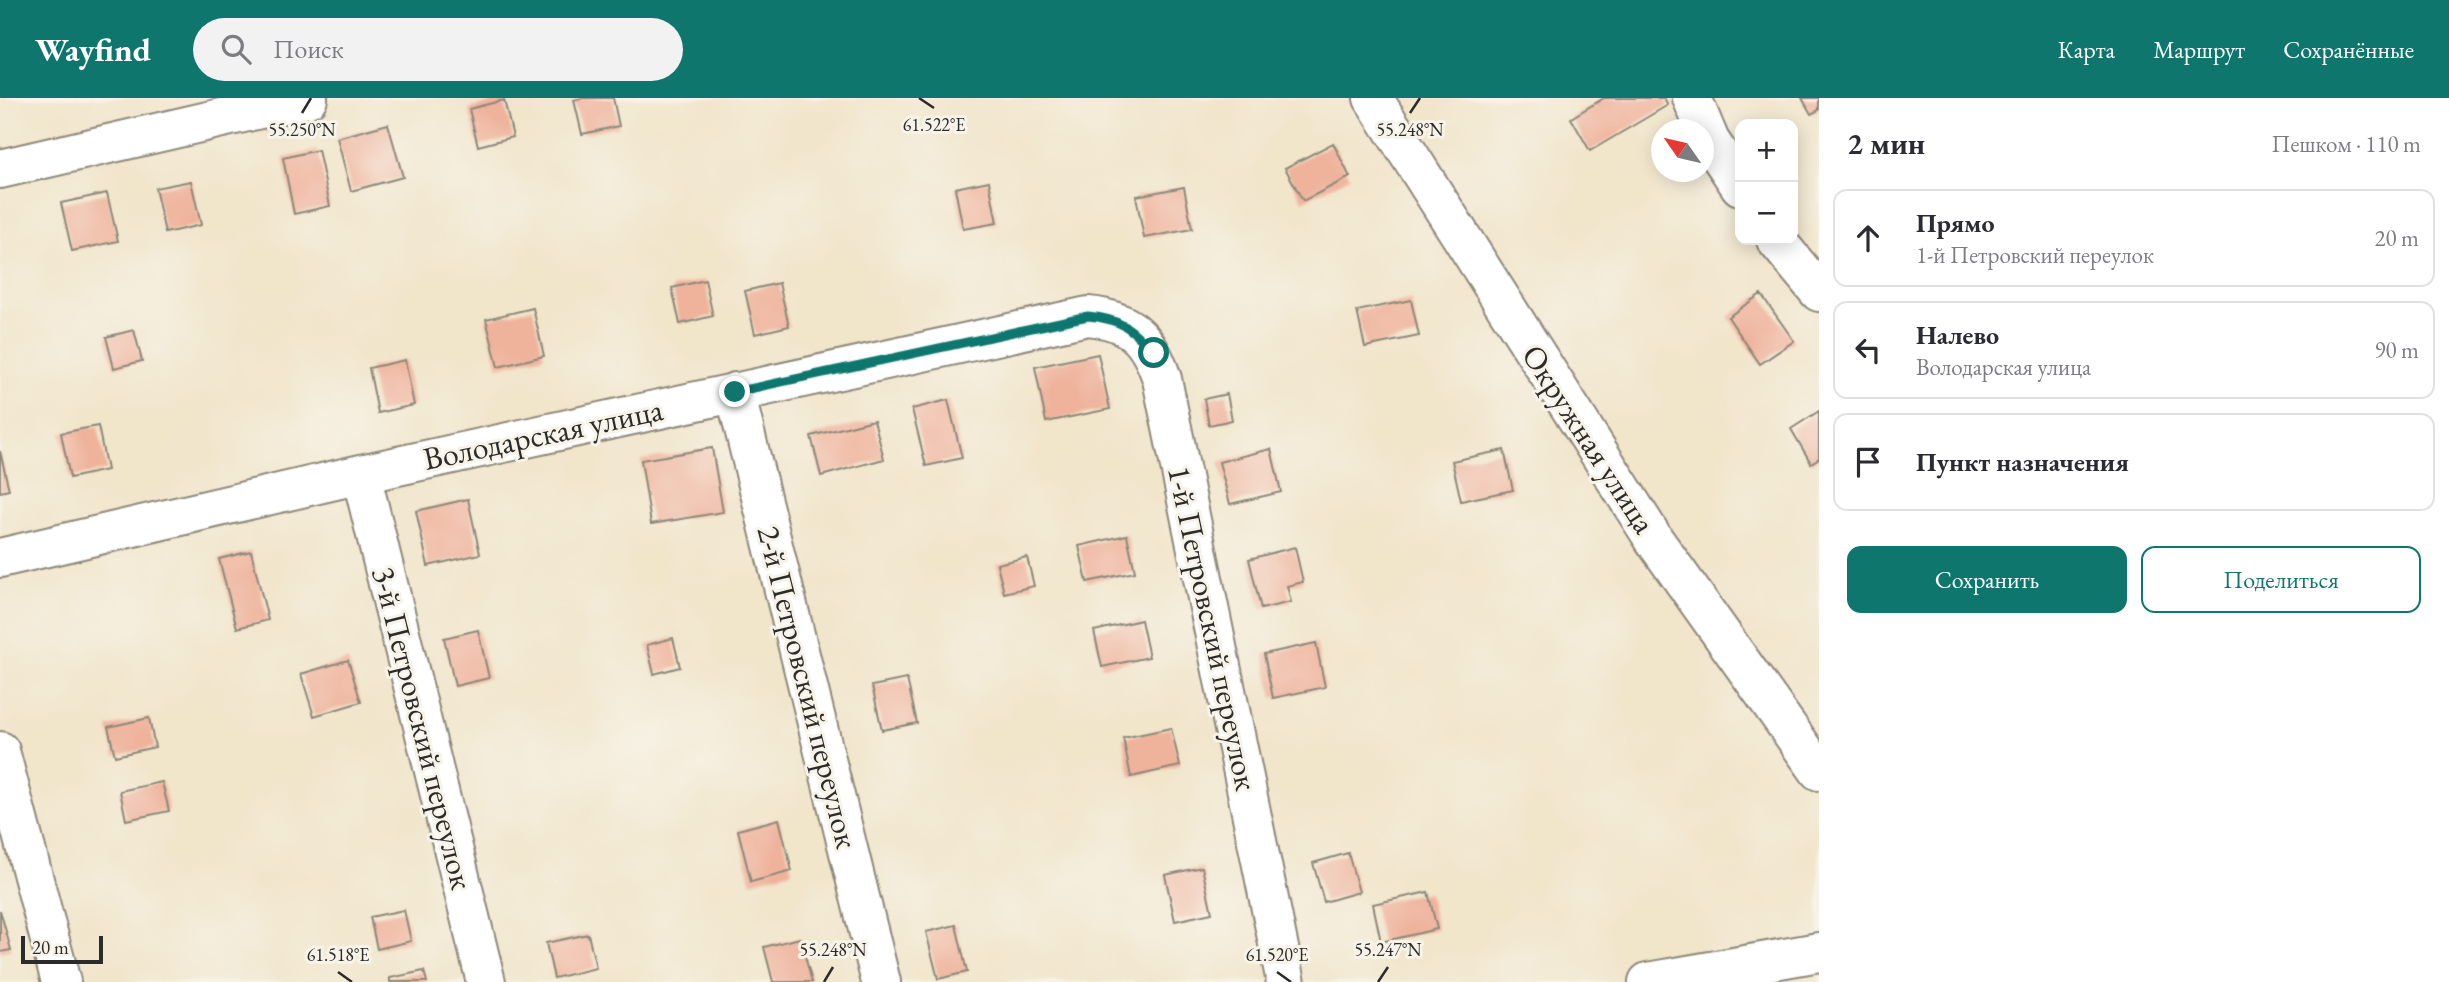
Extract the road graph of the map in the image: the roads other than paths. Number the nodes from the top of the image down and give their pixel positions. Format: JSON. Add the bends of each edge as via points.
{"nodes":[{"id":1,"x":308,"y":98,"type":"edge"},
{"id":2,"x":1373,"y":98,"type":"edge"},
{"id":3,"x":1692,"y":98,"type":"edge"},
{"id":4,"x":0,"y":169,"type":"edge"},
{"id":5,"x":1737,"y":182,"type":"edge"},
{"id":6,"x":1780,"y":245,"type":"edge"},
{"id":7,"x":1819,"y":292,"type":"edge"},
{"id":8,"x":1088,"y":316,"type":"joint"},
{"id":9,"x":735,"y":392,"type":"junction"},
{"id":10,"x":361,"y":474,"type":"junction"},
{"id":11,"x":0,"y":558,"type":"edge"},
{"id":12,"x":0,"y":751,"type":"edge"},
{"id":13,"x":1819,"y":771,"type":"edge"},
{"id":14,"x":1819,"y":952,"type":"edge"},
{"id":15,"x":61,"y":982,"type":"edge"},
{"id":16,"x":486,"y":982,"type":"edge"},
{"id":17,"x":881,"y":982,"type":"edge"},
{"id":18,"x":1286,"y":982,"type":"edge"},
{"id":19,"x":1648,"y":982,"type":"edge"}],
"edges":[{"from":1,"to":4,"type":"street"},
{"from":2,"to":13,"type":"street","name":"Окружная улица","via":[[1640,519]]},
{"from":3,"to":5,"type":"street","via":[[1710,141]]},
{"from":6,"to":7,"type":"street"},
{"from":8,"to":9,"type":"street","name":"Володарская улица"},
{"from":8,"to":18,"type":"street","name":"1-й Петровский переулок","via":[[1113,318],[1136,332],[1154,353],[1162,379]]},
{"from":9,"to":10,"type":"street","name":"Володарская улица"},
{"from":9,"to":17,"type":"street","name":"2-й Петровский переулок"},
{"from":10,"to":11,"type":"street","name":"Володарская улица"},
{"from":10,"to":16,"type":"street","name":"3-й Петровский переулок"},
{"from":12,"to":15,"type":"street"},
{"from":14,"to":19,"type":"street"}]}
